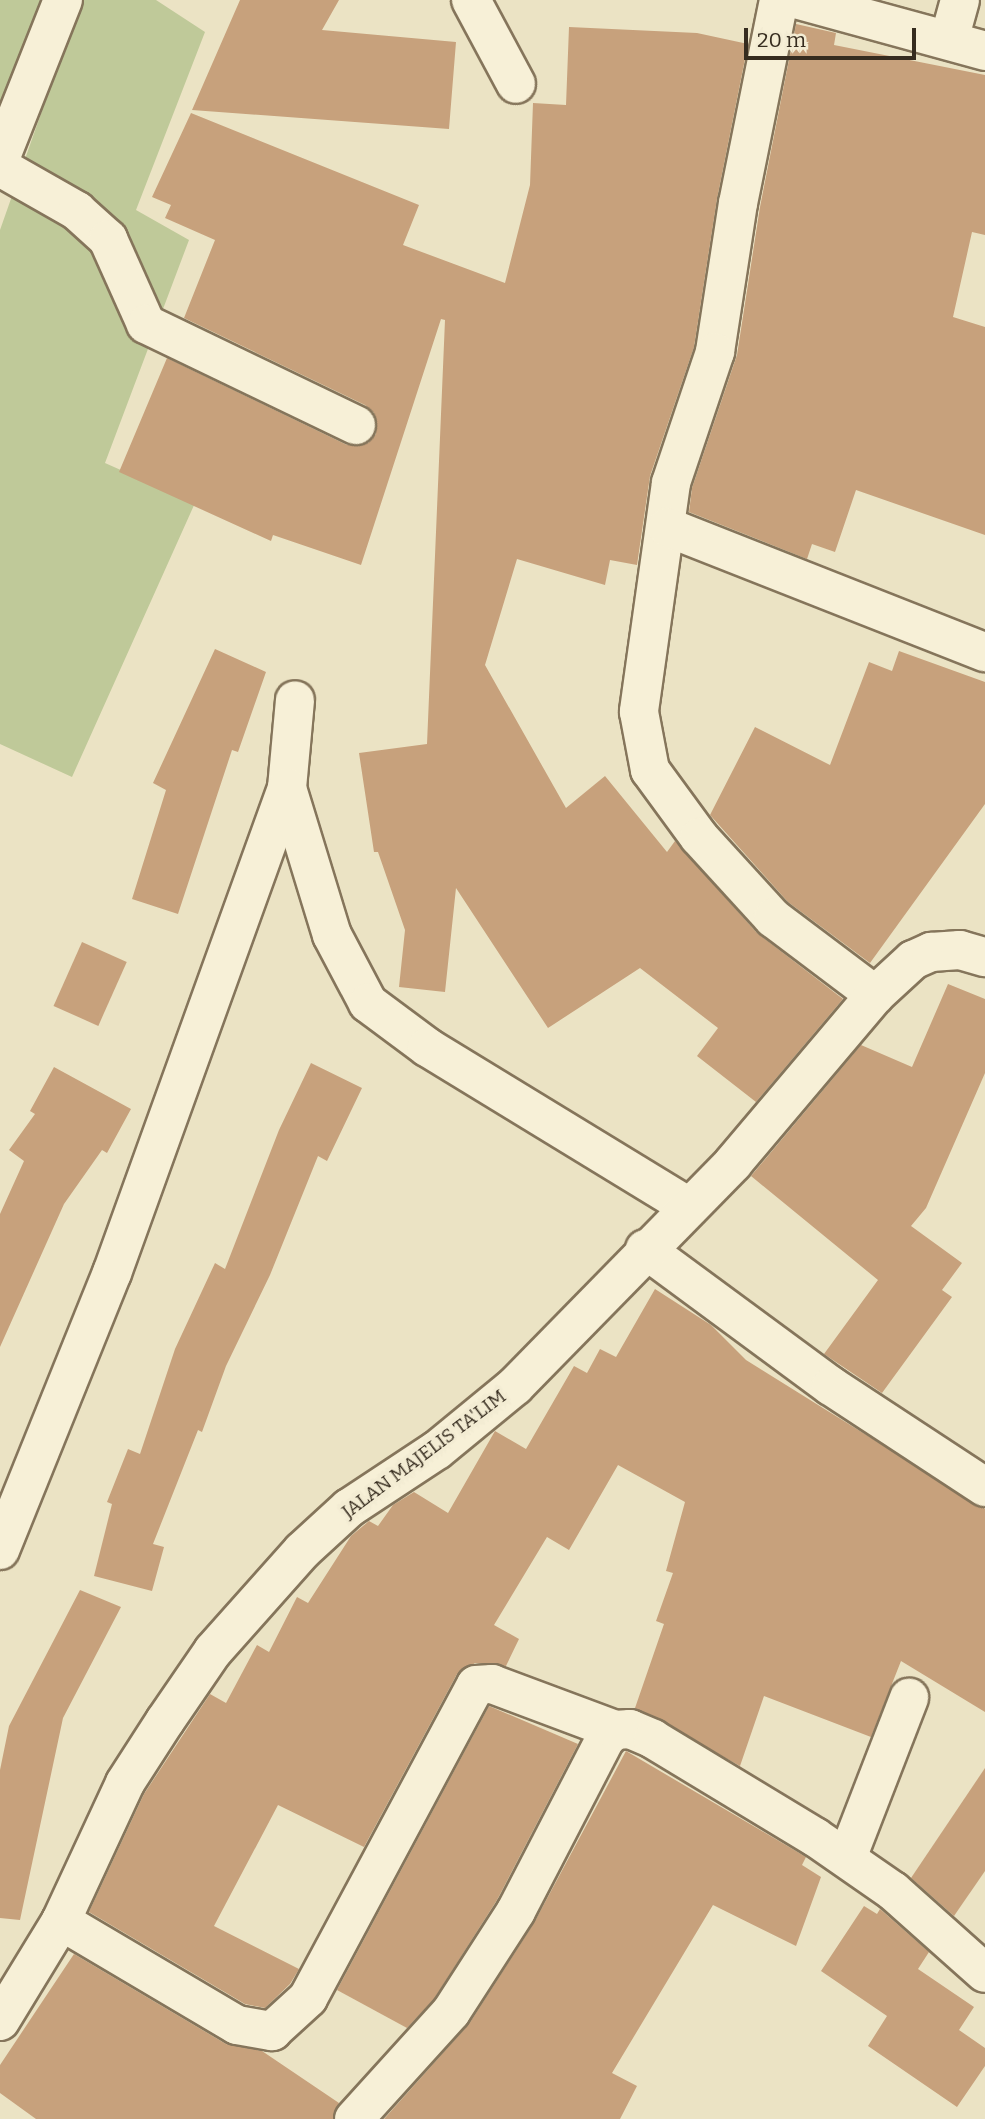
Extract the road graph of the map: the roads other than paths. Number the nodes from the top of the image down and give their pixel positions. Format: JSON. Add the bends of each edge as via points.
{"nodes":[{"id":1,"x":63,"y":0,"type":"edge"},
{"id":2,"x":471,"y":0,"type":"edge"},
{"id":3,"x":779,"y":0,"type":"edge"},
{"id":4,"x":799,"y":0,"type":"edge"},
{"id":5,"x":960,"y":0,"type":"edge"},
{"id":6,"x":948,"y":40,"type":"junction"},
{"id":7,"x":985,"y":51,"type":"edge"},
{"id":8,"x":516,"y":84,"type":"dead end"},
{"id":9,"x":0,"y":159,"type":"edge"},
{"id":10,"x":0,"y":167,"type":"edge"},
{"id":11,"x":356,"y":425,"type":"dead end"},
{"id":12,"x":667,"y":527,"type":"junction"},
{"id":13,"x":985,"y":652,"type":"edge"},
{"id":14,"x":295,"y":700,"type":"dead end"},
{"id":15,"x":287,"y":788,"type":"junction"},
{"id":16,"x":985,"y":957,"type":"edge"},
{"id":17,"x":875,"y":995,"type":"junction"},
{"id":18,"x":689,"y":1208,"type":"junction"},
{"id":19,"x":645,"y":1249,"type":"junction"},
{"id":20,"x":985,"y":1487,"type":"edge"},
{"id":21,"x":0,"y":1550,"type":"edge"},
{"id":22,"x":909,"y":1699,"type":"dead end"},
{"id":23,"x":615,"y":1730,"type":"junction"},
{"id":24,"x":847,"y":1858,"type":"junction"},
{"id":25,"x":61,"y":1921,"type":"junction"},
{"id":26,"x":985,"y":1973,"type":"edge"},
{"id":27,"x":0,"y":2021,"type":"edge"},
{"id":28,"x":354,"y":2119,"type":"edge"}],
"edges":[{"from":1,"to":9,"type":"street"},
{"from":2,"to":8,"type":"street"},
{"from":3,"to":12,"type":"street","via":[[738,204],[715,352],[671,483]]},
{"from":4,"to":6,"type":"street"},
{"from":5,"to":6,"type":"street"},
{"from":6,"to":7,"type":"street"},
{"from":10,"to":11,"type":"street","via":[[77,211],[108,239],[146,324]]},
{"from":12,"to":13,"type":"street"},
{"from":12,"to":17,"type":"street","via":[[643,661],[639,712],[650,769],[699,837],[772,918]]},
{"from":14,"to":15,"type":"street"},
{"from":15,"to":18,"type":"street","via":[[332,935],[368,1003],[427,1047]]},
{"from":15,"to":21,"type":"street","via":[[112,1273]]},
{"from":16,"to":17,"type":"street","name":"JALAN MAJELIS TA'LIM","via":[[960,950],[931,951],[913,960]]},
{"from":17,"to":18,"type":"street","name":"JALAN MAJELIS TA'LIM","via":[[785,1104]]},
{"from":18,"to":19,"type":"street","name":"JALAN MAJELIS TA'LIM"},
{"from":19,"to":20,"type":"street","via":[[831,1386]]},
{"from":19,"to":25,"type":"street","name":"JALAN MAJELIS TA'LIM","via":[[515,1386],[436,1450],[349,1508],[302,1551],[213,1651],[125,1783]]},
{"from":22,"to":24,"type":"street"},
{"from":23,"to":24,"type":"street","via":[[630,1729],[653,1739]]},
{"from":23,"to":25,"type":"street","via":[[492,1684],[476,1685],[308,1998],[272,2031],[237,2025]]},
{"from":23,"to":28,"type":"street","via":[[605,1739],[516,1911],[451,2012]]},
{"from":24,"to":26,"type":"street","via":[[893,1891]]},
{"from":25,"to":27,"type":"street","name":"JALAN MAJELIS TA'LIM"}]}
